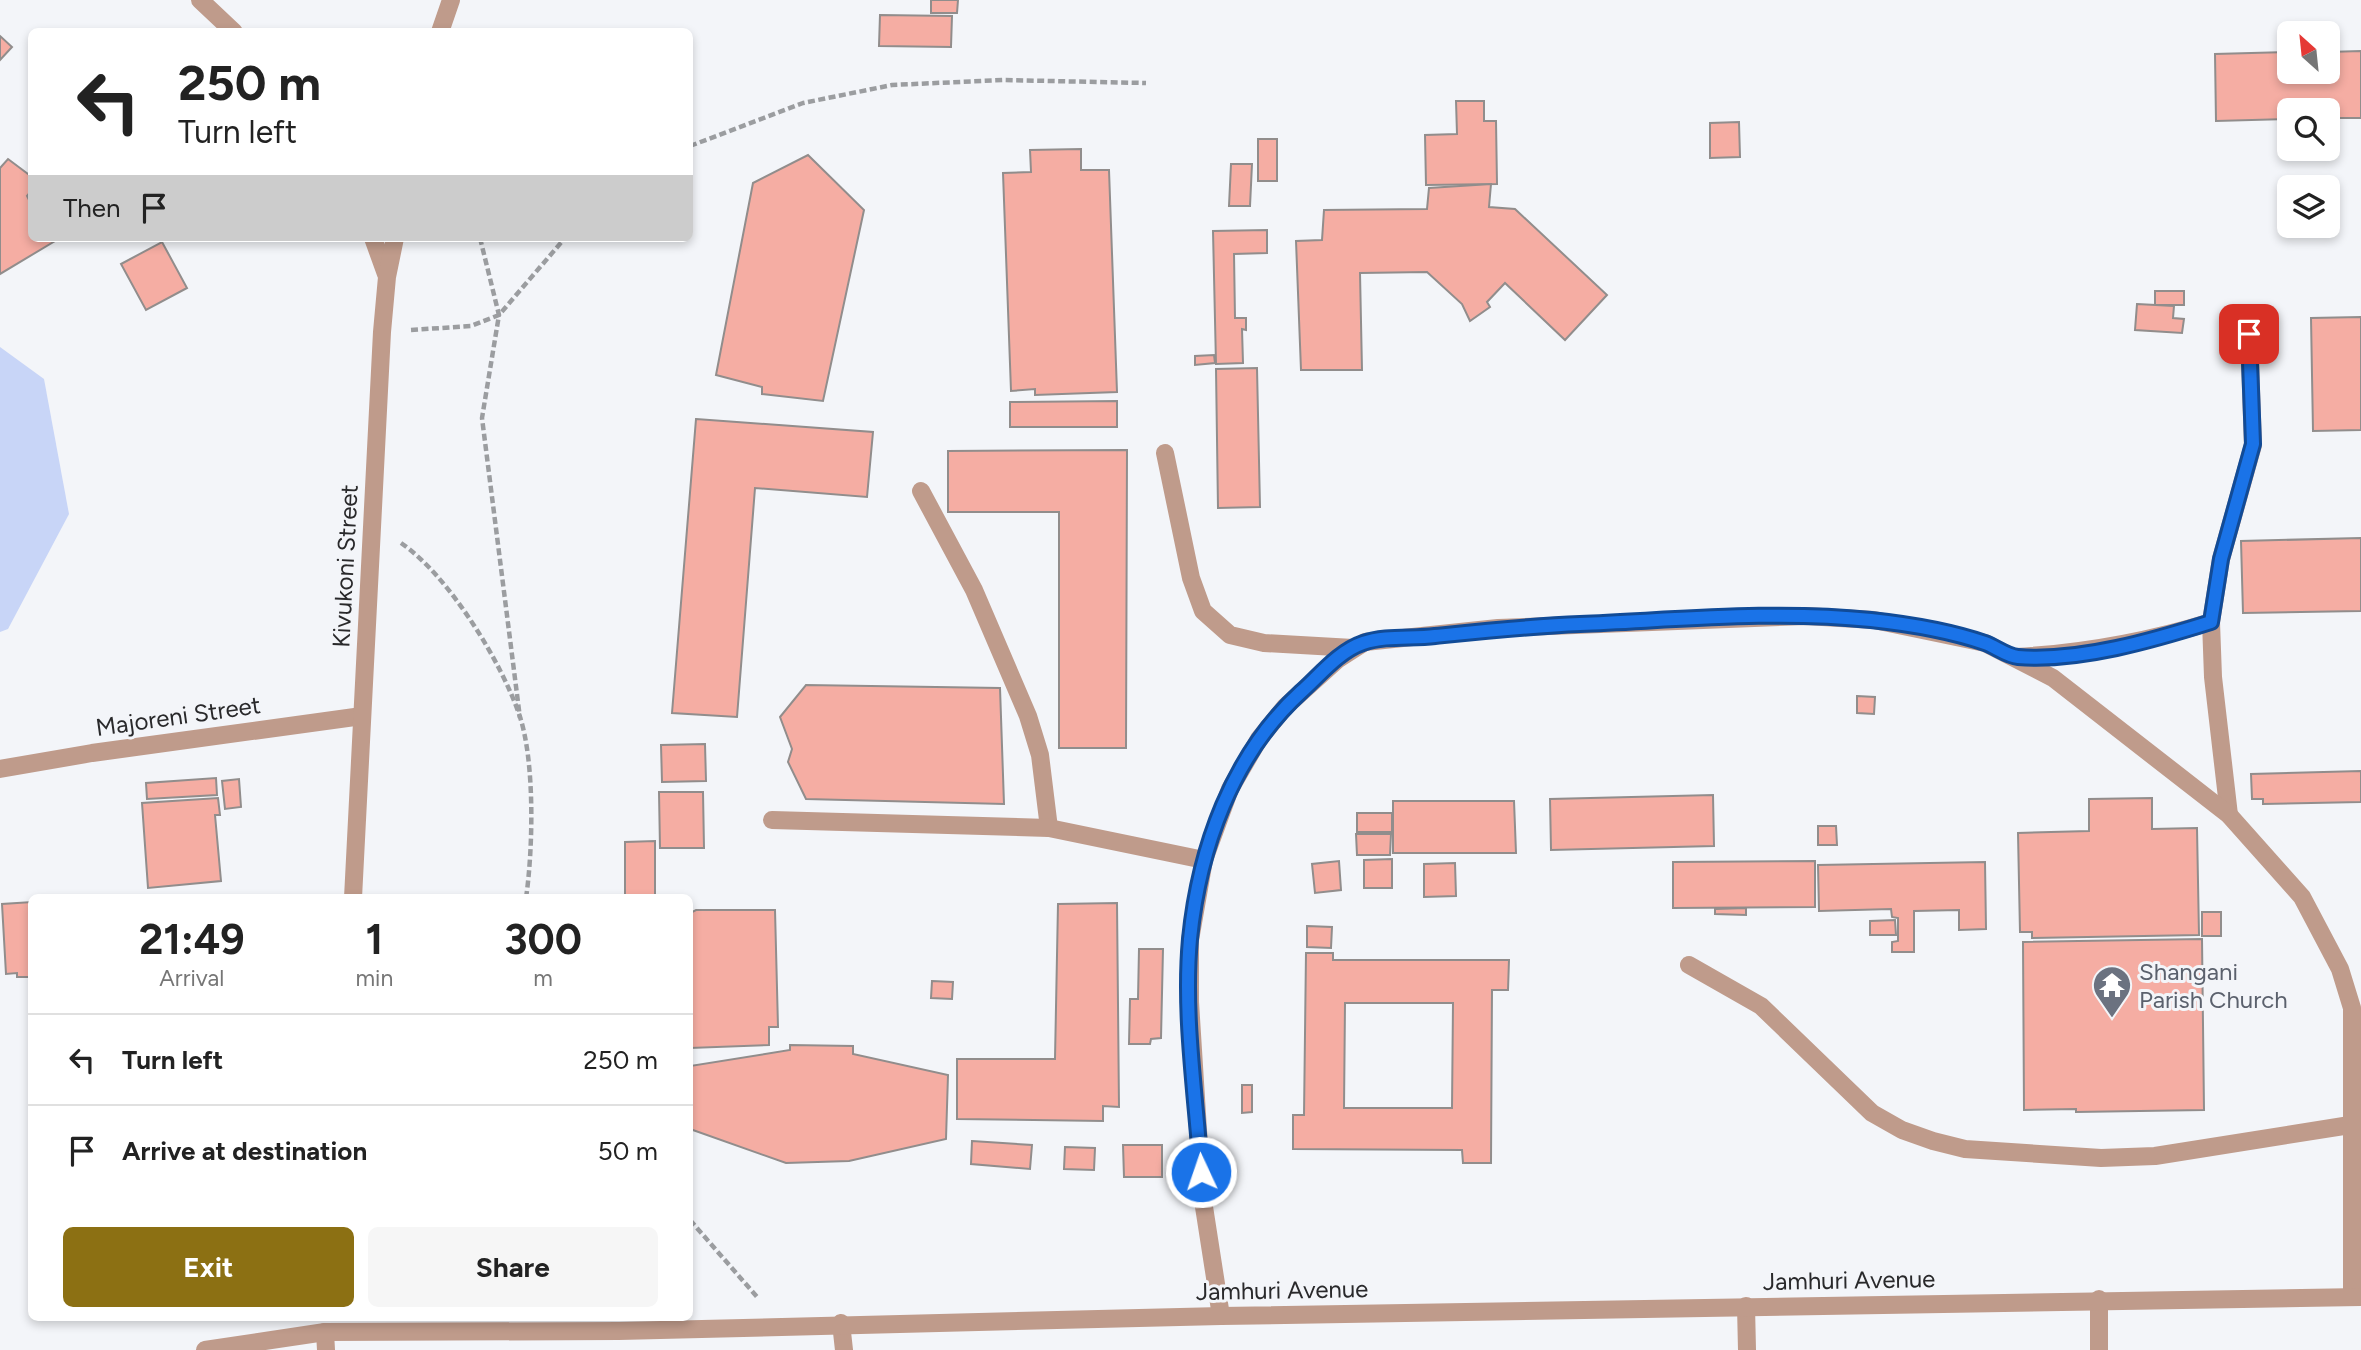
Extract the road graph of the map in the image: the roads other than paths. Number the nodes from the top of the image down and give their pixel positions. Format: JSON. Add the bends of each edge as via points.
{"nodes":[{"id":1,"x":200,"y":0,"type":"edge"},
{"id":2,"x":451,"y":0,"type":"edge"},
{"id":3,"x":230,"y":28,"type":"edge"},
{"id":4,"x":441,"y":28,"type":"edge"},
{"id":5,"x":374,"y":242,"type":"edge"},
{"id":6,"x":394,"y":242,"type":"edge"},
{"id":7,"x":387,"y":277,"type":"junction"},
{"id":8,"x":2249,"y":334,"type":"dead end"},
{"id":9,"x":1165,"y":453,"type":"dead end"},
{"id":10,"x":921,"y":491,"type":"dead end"},
{"id":11,"x":2211,"y":622,"type":"junction"},
{"id":12,"x":1353,"y":648,"type":"junction"},
{"id":13,"x":2015,"y":657,"type":"junction"},
{"id":14,"x":362,"y":716,"type":"junction"},
{"id":15,"x":0,"y":769,"type":"edge"},
{"id":16,"x":2229,"y":816,"type":"junction"},
{"id":17,"x":772,"y":820,"type":"dead end"},
{"id":18,"x":1049,"y":828,"type":"junction"},
{"id":19,"x":1204,"y":860,"type":"junction"},
{"id":20,"x":353,"y":894,"type":"edge"},
{"id":21,"x":1689,"y":965,"type":"dead end"},
{"id":22,"x":2350,"y":1125,"type":"junction"},
{"id":23,"x":2356,"y":1297,"type":"edge"},
{"id":24,"x":2099,"y":1299,"type":"junction"},
{"id":25,"x":1746,"y":1306,"type":"junction"},
{"id":26,"x":1221,"y":1316,"type":"junction"},
{"id":27,"x":841,"y":1323,"type":"junction"},
{"id":28,"x":326,"y":1333,"type":"edge"},
{"id":29,"x":205,"y":1350,"type":"edge"},
{"id":30,"x":844,"y":1350,"type":"edge"},
{"id":31,"x":1747,"y":1350,"type":"edge"},
{"id":32,"x":2099,"y":1350,"type":"edge"}],
"edges":[{"from":1,"to":3,"type":"street"},
{"from":2,"to":4,"type":"street"},
{"from":5,"to":7,"type":"street"},
{"from":6,"to":7,"type":"street","name":"Kivukoni Street"},
{"from":7,"to":14,"type":"street","name":"Kivukoni Street"},
{"from":8,"to":11,"type":"street","via":[[2253,444],[2221,559]]},
{"from":9,"to":12,"type":"street","via":[[1191,578],[1203,611],[1230,635],[1264,643]]},
{"from":10,"to":18,"type":"street","via":[[974,590],[1028,716],[1041,755]]},
{"from":11,"to":13,"type":"street","via":[[2084,653]]},
{"from":11,"to":16,"type":"street"},
{"from":12,"to":13,"type":"street","via":[[1374,640],[1497,628],[1805,616],[1874,620],[1943,633],[1985,643]]},
{"from":12,"to":19,"type":"street","via":[[1284,707],[1259,739],[1230,789]]},
{"from":13,"to":16,"type":"street","via":[[2053,678]]},
{"from":14,"to":15,"type":"street","name":"Majoreni Street"},
{"from":14,"to":20,"type":"street","name":"Kivukoni Street"},
{"from":16,"to":22,"type":"street","via":[[2302,897],[2340,969],[2352,1008]]},
{"from":17,"to":18,"type":"street"},
{"from":18,"to":19,"type":"street"},
{"from":19,"to":26,"type":"street","via":[[1190,940],[1190,1002],[1202,1194]]},
{"from":21,"to":22,"type":"street","via":[[1761,1006],[1872,1113],[1902,1130],[1944,1144],[2101,1157],[2155,1156]]},
{"from":22,"to":23,"type":"street"},
{"from":23,"to":24,"type":"street","name":"Jamhuri Avenue"},
{"from":24,"to":25,"type":"street","name":"Jamhuri Avenue"},
{"from":24,"to":32,"type":"street"},
{"from":25,"to":26,"type":"street","name":"Jamhuri Avenue"},
{"from":25,"to":31,"type":"street"},
{"from":26,"to":27,"type":"street","name":"Jamhuri Avenue"},
{"from":27,"to":28,"type":"street","name":"Jamhuri Avenue","via":[[619,1331]]},
{"from":27,"to":30,"type":"street"},
{"from":28,"to":29,"type":"street","name":"Jamhuri Avenue"}]}
